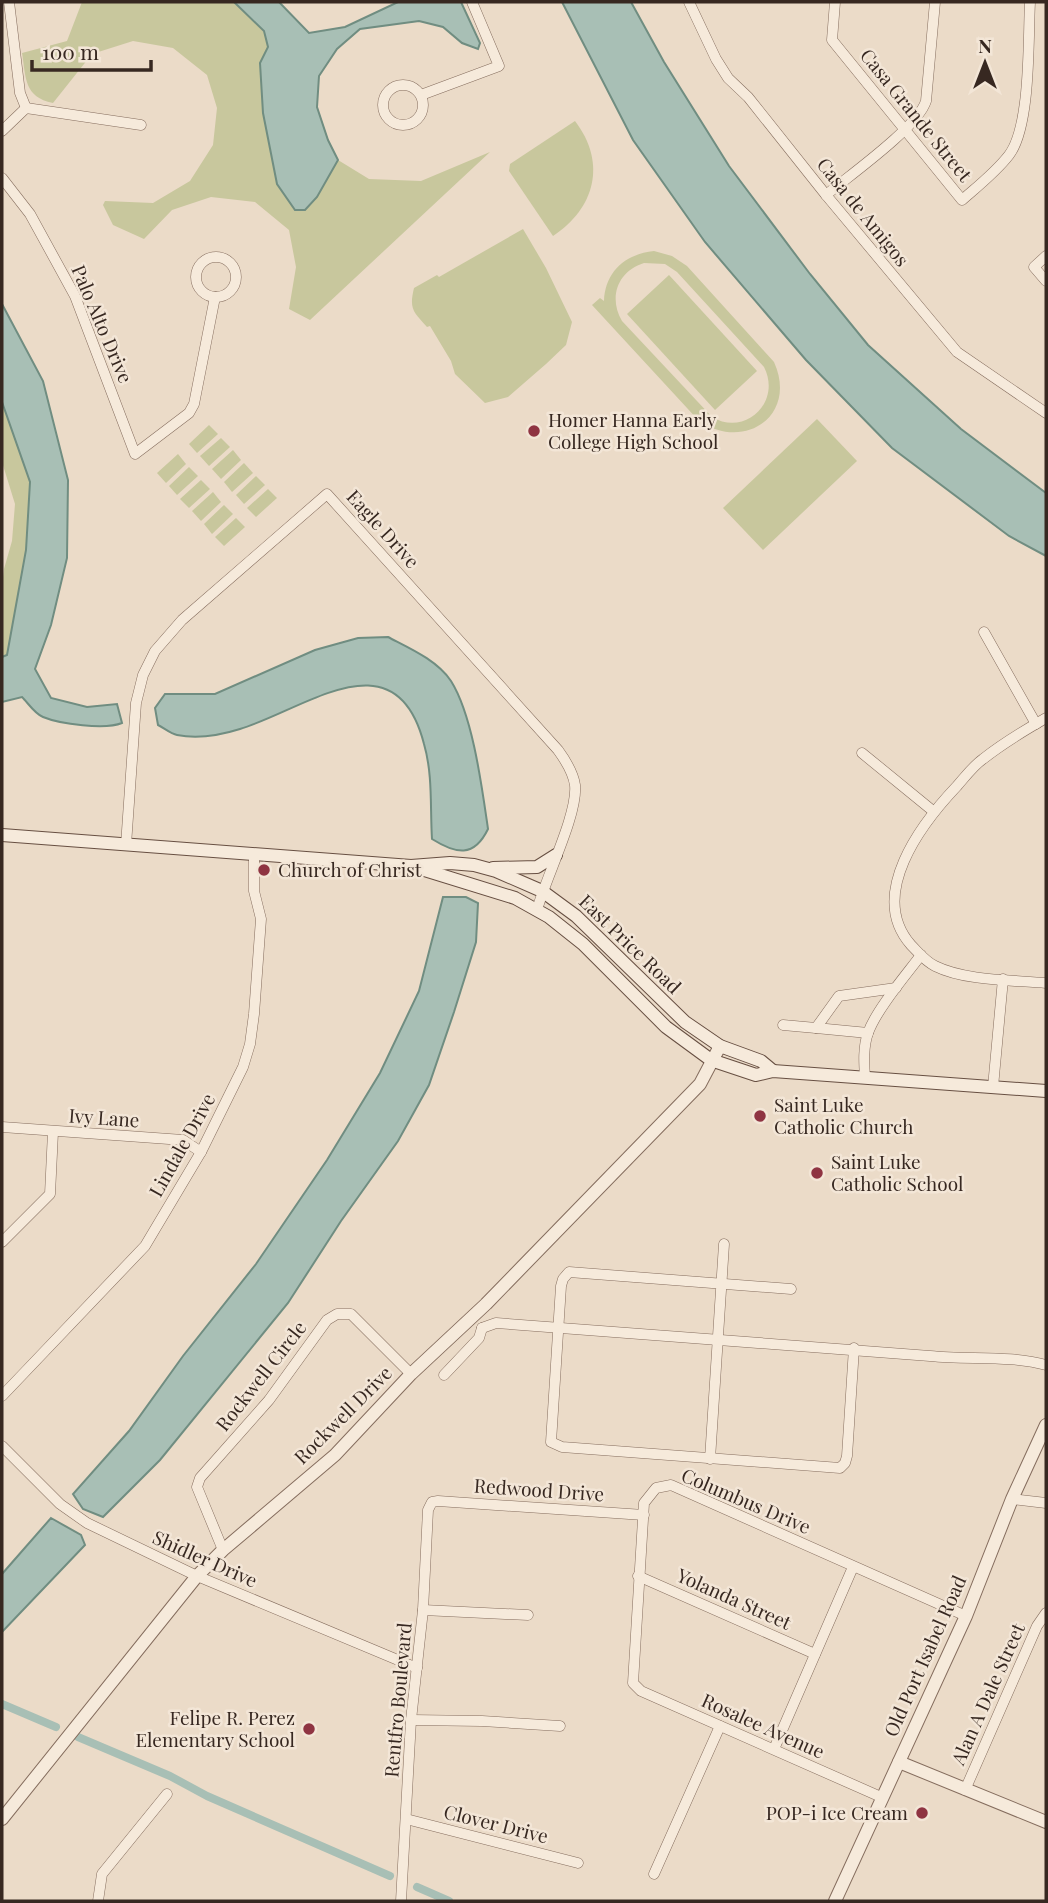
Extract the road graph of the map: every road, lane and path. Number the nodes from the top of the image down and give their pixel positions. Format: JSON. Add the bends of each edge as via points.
{"nodes":[{"id":1,"x":9,"y":2,"type":"edge"},
{"id":2,"x":472,"y":2,"type":"edge"},
{"id":3,"x":689,"y":2,"type":"edge"},
{"id":4,"x":835,"y":2,"type":"edge"},
{"id":5,"x":935,"y":2,"type":"edge"},
{"id":6,"x":1030,"y":2,"type":"edge"},
{"id":7,"x":421,"y":95,"type":"junction"},
{"id":8,"x":26,"y":108,"type":"junction"},
{"id":9,"x":141,"y":125,"type":"dead end"},
{"id":10,"x":905,"y":128,"type":"junction"},
{"id":11,"x":2,"y":131,"type":"edge"},
{"id":12,"x":2,"y":178,"type":"edge"},
{"id":13,"x":826,"y":195,"type":"junction"},
{"id":14,"x":1046,"y":256,"type":"edge"},
{"id":15,"x":1046,"y":281,"type":"edge"},
{"id":16,"x":215,"y":297,"type":"junction"},
{"id":17,"x":1046,"y":411,"type":"edge"},
{"id":18,"x":984,"y":632,"type":"dead end"},
{"id":19,"x":1046,"y":718,"type":"edge"},
{"id":20,"x":1036,"y":724,"type":"junction"},
{"id":21,"x":862,"y":753,"type":"dead end"},
{"id":22,"x":933,"y":811,"type":"junction"},
{"id":23,"x":2,"y":835,"type":"edge"},
{"id":24,"x":125,"y":845,"type":"junction"},
{"id":25,"x":254,"y":854,"type":"junction"},
{"id":26,"x":555,"y":855,"type":"junction"},
{"id":27,"x":411,"y":866,"type":"junction"},
{"id":28,"x":485,"y":868,"type":"junction"},
{"id":29,"x":542,"y":891,"type":"junction"},
{"id":30,"x":537,"y":910,"type":"junction"},
{"id":31,"x":921,"y":955,"type":"junction"},
{"id":32,"x":1003,"y":979,"type":"junction"},
{"id":33,"x":1046,"y":983,"type":"edge"},
{"id":34,"x":896,"y":988,"type":"junction"},
{"id":35,"x":783,"y":1025,"type":"dead end"},
{"id":36,"x":816,"y":1028,"type":"junction"},
{"id":37,"x":868,"y":1033,"type":"junction"},
{"id":38,"x":720,"y":1046,"type":"junction"},
{"id":39,"x":711,"y":1060,"type":"junction"},
{"id":40,"x":773,"y":1071,"type":"junction"},
{"id":41,"x":865,"y":1077,"type":"junction"},
{"id":42,"x":993,"y":1087,"type":"junction"},
{"id":43,"x":1046,"y":1091,"type":"edge"},
{"id":44,"x":2,"y":1127,"type":"edge"},
{"id":45,"x":53,"y":1132,"type":"junction"},
{"id":46,"x":201,"y":1152,"type":"junction"},
{"id":47,"x":2,"y":1242,"type":"edge"},
{"id":48,"x":724,"y":1244,"type":"dead end"},
{"id":49,"x":722,"y":1283,"type":"junction"},
{"id":50,"x":791,"y":1289,"type":"dead end"},
{"id":51,"x":472,"y":1317,"type":"junction"},
{"id":52,"x":482,"y":1328,"type":"junction"},
{"id":53,"x":559,"y":1329,"type":"junction"},
{"id":54,"x":719,"y":1340,"type":"junction"},
{"id":55,"x":854,"y":1348,"type":"junction"},
{"id":56,"x":1046,"y":1365,"type":"edge"},
{"id":57,"x":411,"y":1374,"type":"junction"},
{"id":58,"x":444,"y":1375,"type":"dead end"},
{"id":59,"x":2,"y":1396,"type":"edge"},
{"id":60,"x":1046,"y":1425,"type":"edge"},
{"id":61,"x":2,"y":1446,"type":"edge"},
{"id":62,"x":710,"y":1459,"type":"junction"},
{"id":63,"x":1012,"y":1499,"type":"junction"},
{"id":64,"x":432,"y":1502,"type":"joint"},
{"id":65,"x":1046,"y":1503,"type":"edge"},
{"id":66,"x":643,"y":1516,"type":"junction"},
{"id":67,"x":223,"y":1550,"type":"junction"},
{"id":68,"x":853,"y":1567,"type":"junction"},
{"id":69,"x":197,"y":1576,"type":"junction"},
{"id":70,"x":638,"y":1576,"type":"junction"},
{"id":71,"x":423,"y":1610,"type":"junction"},
{"id":72,"x":1046,"y":1613,"type":"edge"},
{"id":73,"x":528,"y":1615,"type":"dead end"},
{"id":74,"x":966,"y":1616,"type":"junction"},
{"id":75,"x":815,"y":1654,"type":"junction"},
{"id":76,"x":417,"y":1668,"type":"junction"},
{"id":77,"x":633,"y":1683,"type":"joint"},
{"id":78,"x":411,"y":1720,"type":"junction"},
{"id":79,"x":560,"y":1726,"type":"dead end"},
{"id":80,"x":720,"y":1726,"type":"junction"},
{"id":81,"x":774,"y":1749,"type":"junction"},
{"id":82,"x":899,"y":1762,"type":"junction"},
{"id":83,"x":965,"y":1790,"type":"junction"},
{"id":84,"x":167,"y":1794,"type":"dead end"},
{"id":85,"x":881,"y":1797,"type":"junction"},
{"id":86,"x":2,"y":1819,"type":"edge"},
{"id":87,"x":406,"y":1819,"type":"junction"},
{"id":88,"x":1046,"y":1822,"type":"edge"},
{"id":89,"x":578,"y":1863,"type":"dead end"},
{"id":90,"x":654,"y":1874,"type":"dead end"},
{"id":91,"x":99,"y":1901,"type":"edge"},
{"id":92,"x":401,"y":1901,"type":"edge"},
{"id":93,"x":835,"y":1901,"type":"edge"}],
"edges":[{"from":1,"to":8,"type":"street","via":[[20,93]]},
{"from":2,"to":7,"type":"street","via":[[499,66]]},
{"from":3,"to":13,"type":"street","name":"Casa de Amigos","via":[[728,78]]},
{"from":4,"to":10,"type":"street","name":"Casa Grande Street","via":[[832,40]]},
{"from":5,"to":10,"type":"street","via":[[926,101],[923,111]]},
{"from":6,"to":10,"type":"street","name":"Casa Grande Street","via":[[1020,133],[999,167],[962,200]]},
{"from":7,"to":7,"type":"street","via":[[412,87],[393,88],[383,103],[386,116],[397,125],[416,121],[423,109]]},
{"from":8,"to":9,"type":"street"},
{"from":8,"to":11,"type":"street"},
{"from":10,"to":13,"type":"street"},
{"from":12,"to":16,"type":"street","name":"Palo Alto Drive","via":[[30,214],[75,296],[135,454],[190,413]]},
{"from":13,"to":17,"type":"street","name":"Casa de Amigos","via":[[957,352]]},
{"from":14,"to":15,"type":"street","via":[[1034,267]]},
{"from":16,"to":16,"type":"street","via":[[232,290],[236,278],[234,266],[218,257],[205,261],[197,272],[198,286]]},
{"from":18,"to":20,"type":"street"},
{"from":19,"to":20,"type":"street"},
{"from":20,"to":22,"type":"street","via":[[982,760]]},
{"from":21,"to":22,"type":"street"},
{"from":22,"to":31,"type":"street","via":[[899,873],[893,899],[904,937]]},
{"from":23,"to":24,"type":"street","name":"East Price Road"},
{"from":24,"to":25,"type":"street","name":"East Price Road"},
{"from":24,"to":26,"type":"street","name":"Eagle Drive","via":[[136,703],[155,652],[182,620],[327,494],[568,764],[575,783],[575,803]]},
{"from":25,"to":27,"type":"street","name":"East Price Road"},
{"from":25,"to":46,"type":"street","name":"Lindale Drive","via":[[254,891],[261,919],[250,1044]]},
{"from":26,"to":28,"type":"street","via":[[532,868]]},
{"from":26,"to":29,"type":"street","name":"Eagle Drive"},
{"from":27,"to":28,"type":"street","name":"East Price Road","via":[[450,863]]},
{"from":27,"to":30,"type":"street","name":"East Price Road","via":[[490,889]]},
{"from":28,"to":29,"type":"street","name":"East Price Road"},
{"from":29,"to":30,"type":"street","name":"Eagle Drive"},
{"from":29,"to":38,"type":"street","name":"East Price Road","via":[[576,916],[672,1011]]},
{"from":30,"to":39,"type":"street","name":"East Price Road","via":[[583,944],[667,1027]]},
{"from":31,"to":32,"type":"street","via":[[937,967]]},
{"from":31,"to":34,"type":"street"},
{"from":32,"to":33,"type":"street"},
{"from":32,"to":42,"type":"street"},
{"from":34,"to":36,"type":"street","via":[[839,996]]},
{"from":34,"to":37,"type":"street"},
{"from":35,"to":36,"type":"street"},
{"from":36,"to":37,"type":"street"},
{"from":37,"to":41,"type":"street"},
{"from":38,"to":39,"type":"street","name":"Rockwell Drive"},
{"from":38,"to":40,"type":"street","name":"East Price Road","via":[[761,1061]]},
{"from":39,"to":40,"type":"street","name":"East Price Road","via":[[756,1075]]},
{"from":39,"to":51,"type":"street","name":"Rockwell Drive","via":[[700,1084]]},
{"from":40,"to":41,"type":"street","name":"East Price Road"},
{"from":41,"to":42,"type":"street","name":"East Price Road"},
{"from":42,"to":43,"type":"street","name":"East Price Road"},
{"from":44,"to":45,"type":"street","name":"Ivy Lane"},
{"from":45,"to":46,"type":"street","name":"Ivy Lane","via":[[183,1140]]},
{"from":45,"to":47,"type":"street","via":[[50,1195]]},
{"from":46,"to":59,"type":"street","name":"Lindale Drive","via":[[145,1246]]},
{"from":48,"to":49,"type":"street"},
{"from":49,"to":50,"type":"street"},
{"from":49,"to":53,"type":"street","via":[[569,1272],[561,1286]]},
{"from":49,"to":54,"type":"street"},
{"from":51,"to":52,"type":"street"},
{"from":51,"to":57,"type":"street","name":"Rockwell Drive"},
{"from":52,"to":53,"type":"street"},
{"from":52,"to":58,"type":"street","via":[[479,1338]]},
{"from":53,"to":54,"type":"street"},
{"from":53,"to":62,"type":"street","via":[[551,1442]]},
{"from":54,"to":55,"type":"street"},
{"from":54,"to":62,"type":"street"},
{"from":55,"to":56,"type":"street"},
{"from":55,"to":62,"type":"street","via":[[843,1466]]},
{"from":57,"to":67,"type":"street","name":"Rockwell Drive","via":[[335,1455]]},
{"from":57,"to":67,"type":"street","name":"Rockwell Circle","via":[[351,1314],[327,1320],[269,1400],[200,1478],[197,1487]]},
{"from":60,"to":63,"type":"street","name":"Old Port Isabel Road"},
{"from":61,"to":69,"type":"street","name":"Shidler Drive","via":[[75,1516]]},
{"from":63,"to":65,"type":"street"},
{"from":63,"to":74,"type":"street","name":"Old Port Isabel Road"},
{"from":64,"to":66,"type":"street","name":"Redwood Drive"},
{"from":64,"to":71,"type":"street","name":"Rentfro Boulevard"},
{"from":66,"to":68,"type":"street","name":"Columbus Drive","via":[[644,1503],[656,1488],[671,1485]]},
{"from":66,"to":70,"type":"street","name":"Columbus Drive"},
{"from":67,"to":69,"type":"street","name":"Rockwell Drive"},
{"from":68,"to":74,"type":"street","name":"Columbus Drive"},
{"from":68,"to":75,"type":"street"},
{"from":69,"to":76,"type":"street","name":"Shidler Drive"},
{"from":69,"to":86,"type":"street","name":"Rockwell Drive"},
{"from":70,"to":75,"type":"street","name":"Yolanda Street"},
{"from":70,"to":77,"type":"street","name":"Columbus Drive"},
{"from":71,"to":73,"type":"street"},
{"from":71,"to":76,"type":"street","name":"Rentfro Boulevard"},
{"from":72,"to":83,"type":"street","name":"Alan A Dale Street"},
{"from":74,"to":82,"type":"street","name":"Old Port Isabel Road"},
{"from":75,"to":81,"type":"street"},
{"from":76,"to":78,"type":"street","name":"Rentfro Boulevard"},
{"from":77,"to":80,"type":"street","name":"Rosalee Avenue","via":[[641,1691]]},
{"from":78,"to":79,"type":"street"},
{"from":78,"to":87,"type":"street","name":"Rentfro Boulevard"},
{"from":80,"to":81,"type":"street","name":"Rosalee Avenue"},
{"from":80,"to":90,"type":"street"},
{"from":81,"to":85,"type":"street","name":"Rosalee Avenue"},
{"from":82,"to":83,"type":"street"},
{"from":82,"to":85,"type":"street","name":"Old Port Isabel Road"},
{"from":83,"to":88,"type":"street"},
{"from":84,"to":91,"type":"street","via":[[102,1874]]},
{"from":85,"to":93,"type":"street","name":"Old Port Isabel Road"},
{"from":87,"to":89,"type":"street","name":"Clover Drive"},
{"from":87,"to":92,"type":"street","name":"Rentfro Boulevard"}]}
